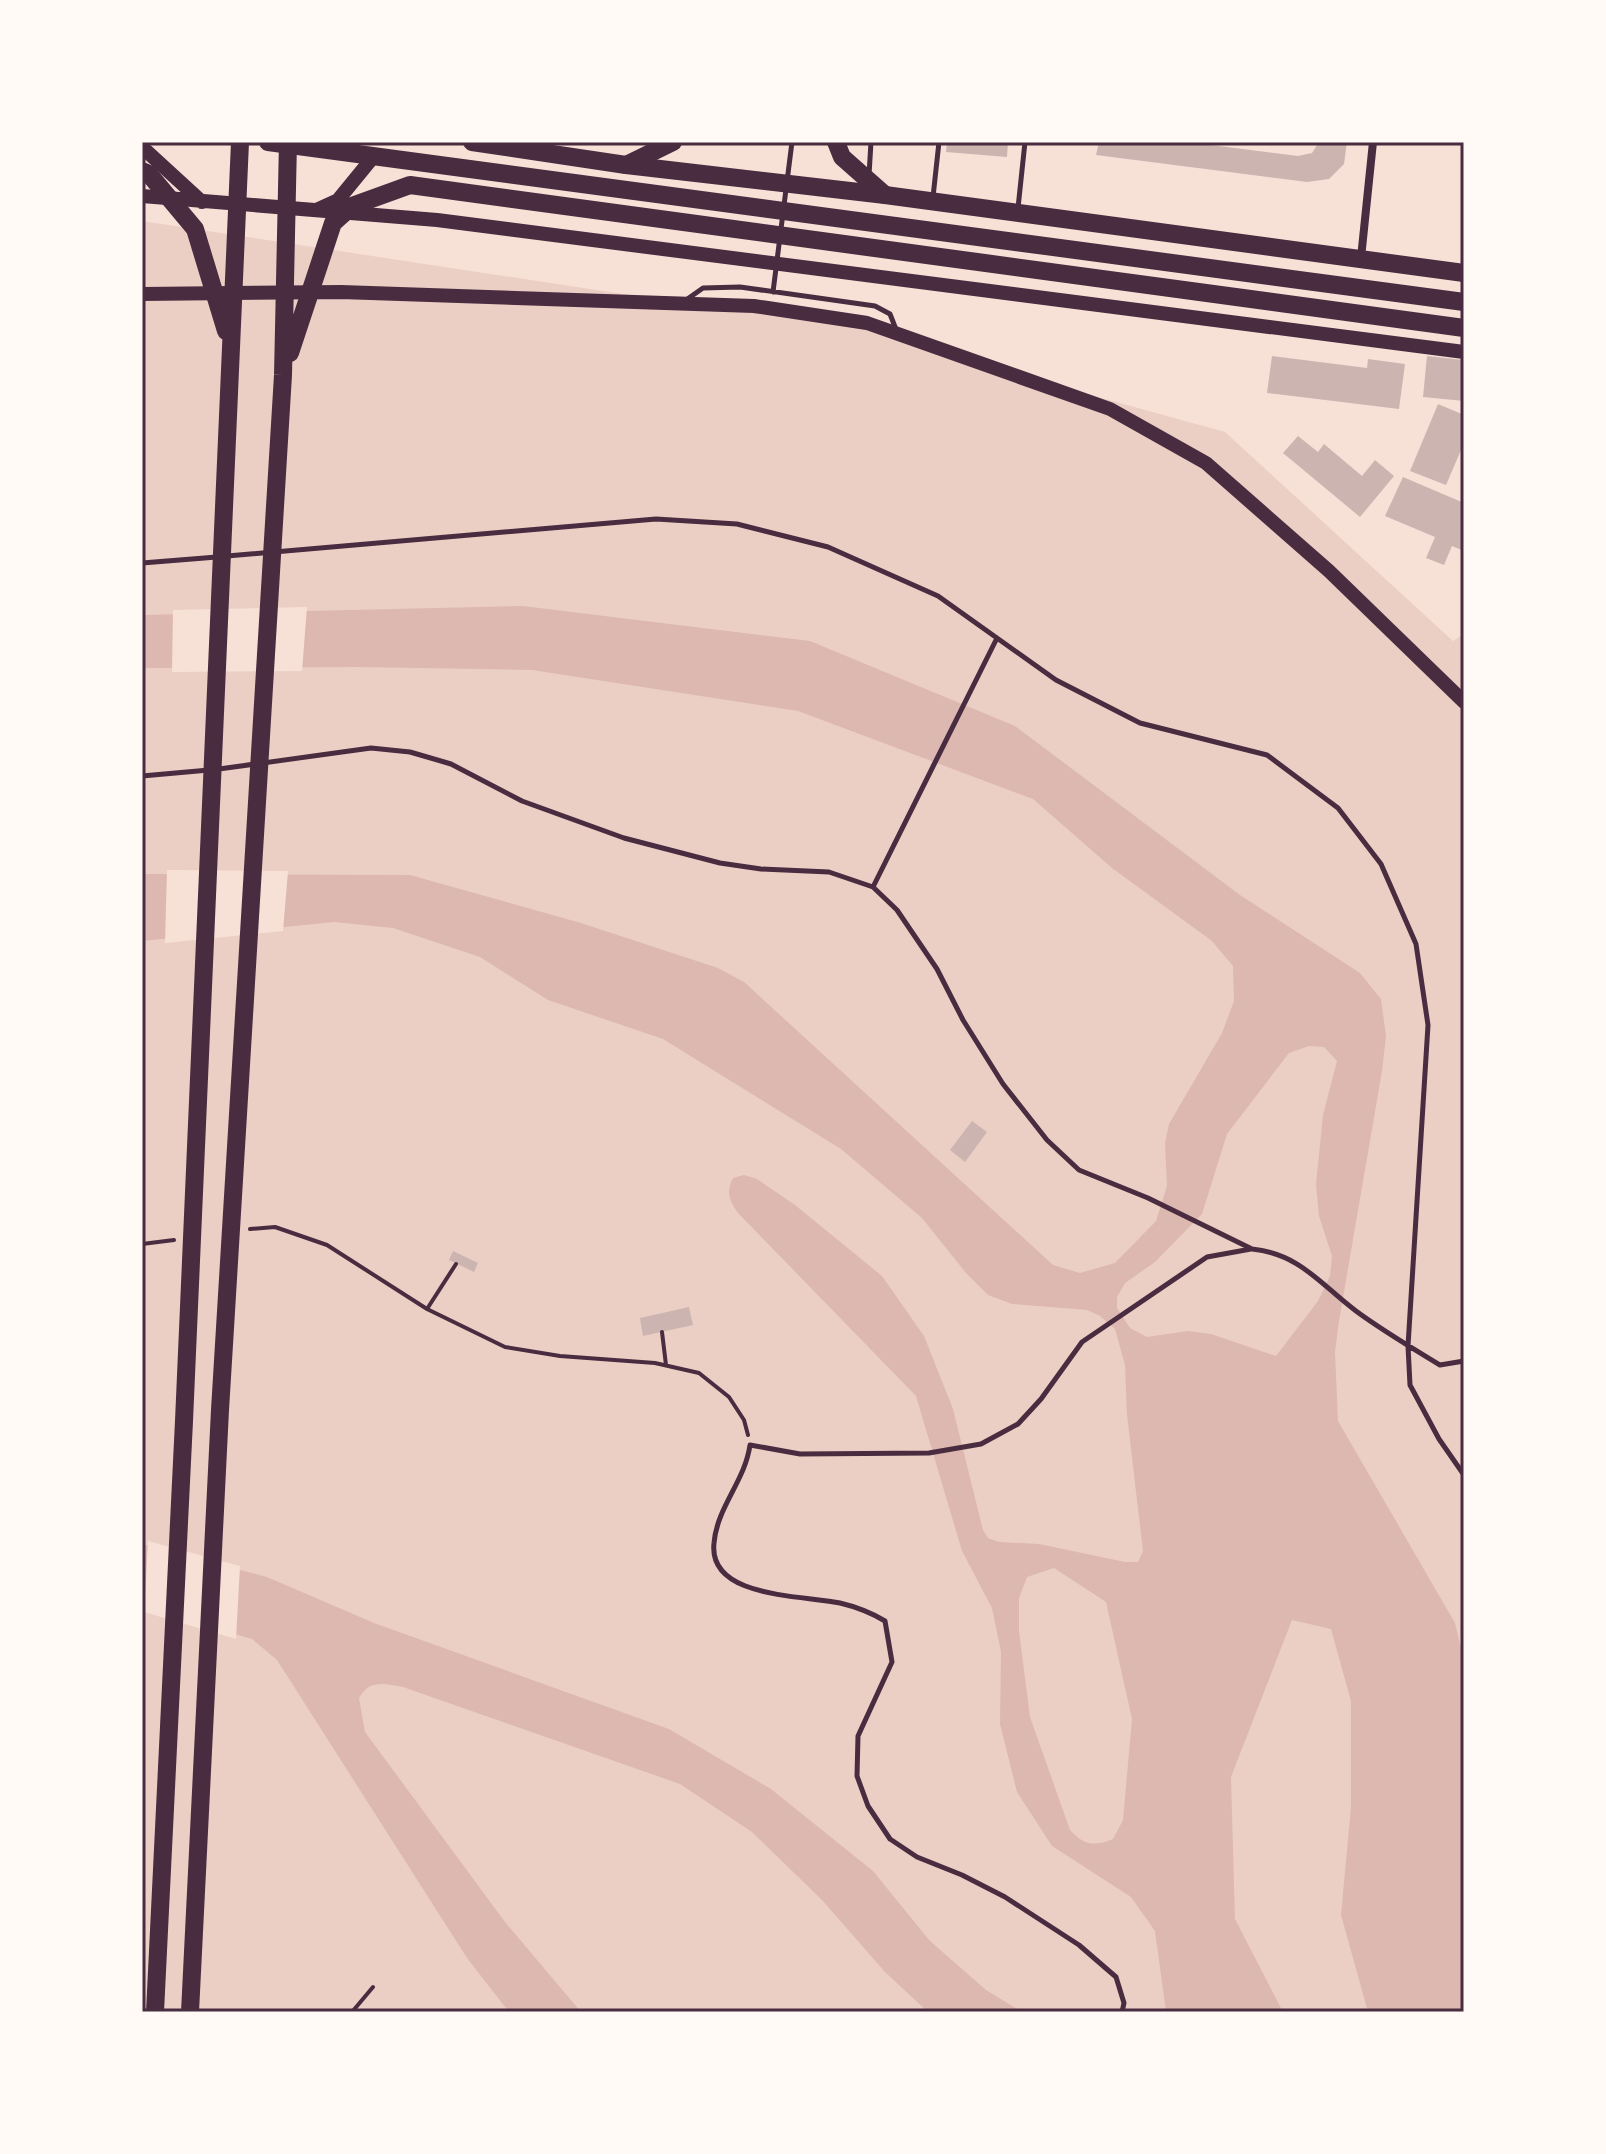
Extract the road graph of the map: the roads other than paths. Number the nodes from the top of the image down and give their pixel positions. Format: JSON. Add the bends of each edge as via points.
{"nodes":[{"id":1,"x":240,"y":142,"type":"edge"},
{"id":2,"x":268,"y":142,"type":"edge"},
{"id":3,"x":288,"y":142,"type":"edge"},
{"id":4,"x":472,"y":142,"type":"edge"},
{"id":5,"x":673,"y":142,"type":"edge"},
{"id":6,"x":792,"y":142,"type":"edge"},
{"id":7,"x":836,"y":142,"type":"edge"},
{"id":8,"x":871,"y":142,"type":"edge"},
{"id":9,"x":939,"y":142,"type":"edge"},
{"id":10,"x":1025,"y":142,"type":"edge"},
{"id":11,"x":1373,"y":142,"type":"edge"},
{"id":12,"x":142,"y":147,"type":"edge"},
{"id":13,"x":374,"y":156,"type":"junction"},
{"id":14,"x":626,"y":165,"type":"junction"},
{"id":15,"x":142,"y":171,"type":"edge"},
{"id":16,"x":868,"y":180,"type":"junction"},
{"id":17,"x":885,"y":195,"type":"junction"},
{"id":18,"x":142,"y":196,"type":"edge"},
{"id":19,"x":202,"y":202,"type":"junction"},
{"id":20,"x":933,"y":202,"type":"junction"},
{"id":21,"x":316,"y":210,"type":"junction"},
{"id":22,"x":1018,"y":213,"type":"junction"},
{"id":23,"x":1361,"y":259,"type":"junction"},
{"id":24,"x":1464,"y":273,"type":"edge"},
{"id":25,"x":773,"y":292,"type":"junction"},
{"id":26,"x":142,"y":294,"type":"edge"},
{"id":27,"x":1464,"y":302,"type":"edge"},
{"id":28,"x":682,"y":303,"type":"junction"},
{"id":29,"x":1464,"y":328,"type":"edge"},
{"id":30,"x":898,"y":334,"type":"junction"},
{"id":31,"x":230,"y":345,"type":"junction"},
{"id":32,"x":1464,"y":352,"type":"edge"},
{"id":33,"x":283,"y":375,"type":"junction"},
{"id":34,"x":142,"y":563,"type":"edge"},
{"id":35,"x":997,"y":638,"type":"junction"},
{"id":36,"x":1464,"y":702,"type":"edge"},
{"id":37,"x":142,"y":776,"type":"edge"},
{"id":38,"x":873,"y":887,"type":"junction"},
{"id":39,"x":1252,"y":1249,"type":"junction"},
{"id":40,"x":1408,"y":1346,"type":"junction"},
{"id":41,"x":1464,"y":1361,"type":"edge"},
{"id":42,"x":1464,"y":1475,"type":"edge"},
{"id":43,"x":155,"y":2012,"type":"edge"},
{"id":44,"x":190,"y":2012,"type":"edge"},
{"id":45,"x":1122,"y":2012,"type":"edge"}],
"edges":[{"from":1,"to":31,"type":"main road"},
{"from":2,"to":13,"type":"main road"},
{"from":3,"to":33,"type":"main road"},
{"from":4,"to":14,"type":"main road"},
{"from":5,"to":14,"type":"main road"},
{"from":6,"to":25,"type":"lane"},
{"from":7,"to":16,"type":"main road","via":[[842,157]]},
{"from":8,"to":16,"type":"lane"},
{"from":9,"to":20,"type":"lane"},
{"from":10,"to":22,"type":"lane"},
{"from":11,"to":23,"type":"street"},
{"from":12,"to":19,"type":"street"},
{"from":13,"to":21,"type":"street","via":[[338,200]]},
{"from":13,"to":27,"type":"main road"},
{"from":14,"to":17,"type":"main road"},
{"from":15,"to":31,"type":"main road","via":[[195,229]]},
{"from":16,"to":17,"type":"main road"},
{"from":17,"to":20,"type":"main road"},
{"from":18,"to":19,"type":"street"},
{"from":19,"to":21,"type":"street"},
{"from":20,"to":22,"type":"main road"},
{"from":21,"to":32,"type":"street","via":[[437,220]]},
{"from":22,"to":23,"type":"main road"},
{"from":23,"to":24,"type":"main road"},
{"from":25,"to":28,"type":"lane","via":[[703,288]]},
{"from":25,"to":30,"type":"lane","via":[[875,306],[890,314]]},
{"from":26,"to":28,"type":"street","via":[[341,292]]},
{"from":28,"to":30,"type":"street","via":[[754,306],[867,323]]},
{"from":29,"to":33,"type":"main road","via":[[410,185],[352,206],[333,223]]},
{"from":30,"to":36,"type":"street","via":[[1110,409],[1206,463],[1329,571]]},
{"from":31,"to":43,"type":"main road"},
{"from":33,"to":44,"type":"main road","via":[[221,1378]]},
{"from":34,"to":35,"type":"lane","via":[[656,519],[737,524],[828,547],[938,596]]},
{"from":35,"to":38,"type":"lane"},
{"from":35,"to":40,"type":"lane","via":[[1056,680],[1140,723],[1267,755],[1338,808],[1381,864],[1416,944],[1428,1025]]},
{"from":37,"to":38,"type":"lane","via":[[371,748],[410,752],[451,764],[522,801],[624,838],[720,863],[829,872]]},
{"from":38,"to":39,"type":"lane","via":[[897,910],[1003,1084],[1047,1140],[1079,1170]]},
{"from":39,"to":40,"type":"lane","via":[[1287,1257]]},
{"from":39,"to":45,"type":"lane","via":[[1207,1257],[1082,1342],[1018,1424],[981,1444],[929,1453],[800,1454],[750,1445],[748,1461],[715,1530],[719,1565],[733,1580],[753,1590],[868,1610],[885,1621],[892,1662],[858,1736],[857,1776],[868,1806],[890,1839],[917,1857],[1005,1897],[1079,1945],[1116,1977]]},
{"from":40,"to":41,"type":"lane","via":[[1440,1365]]},
{"from":40,"to":42,"type":"lane","via":[[1410,1385]]}]}
